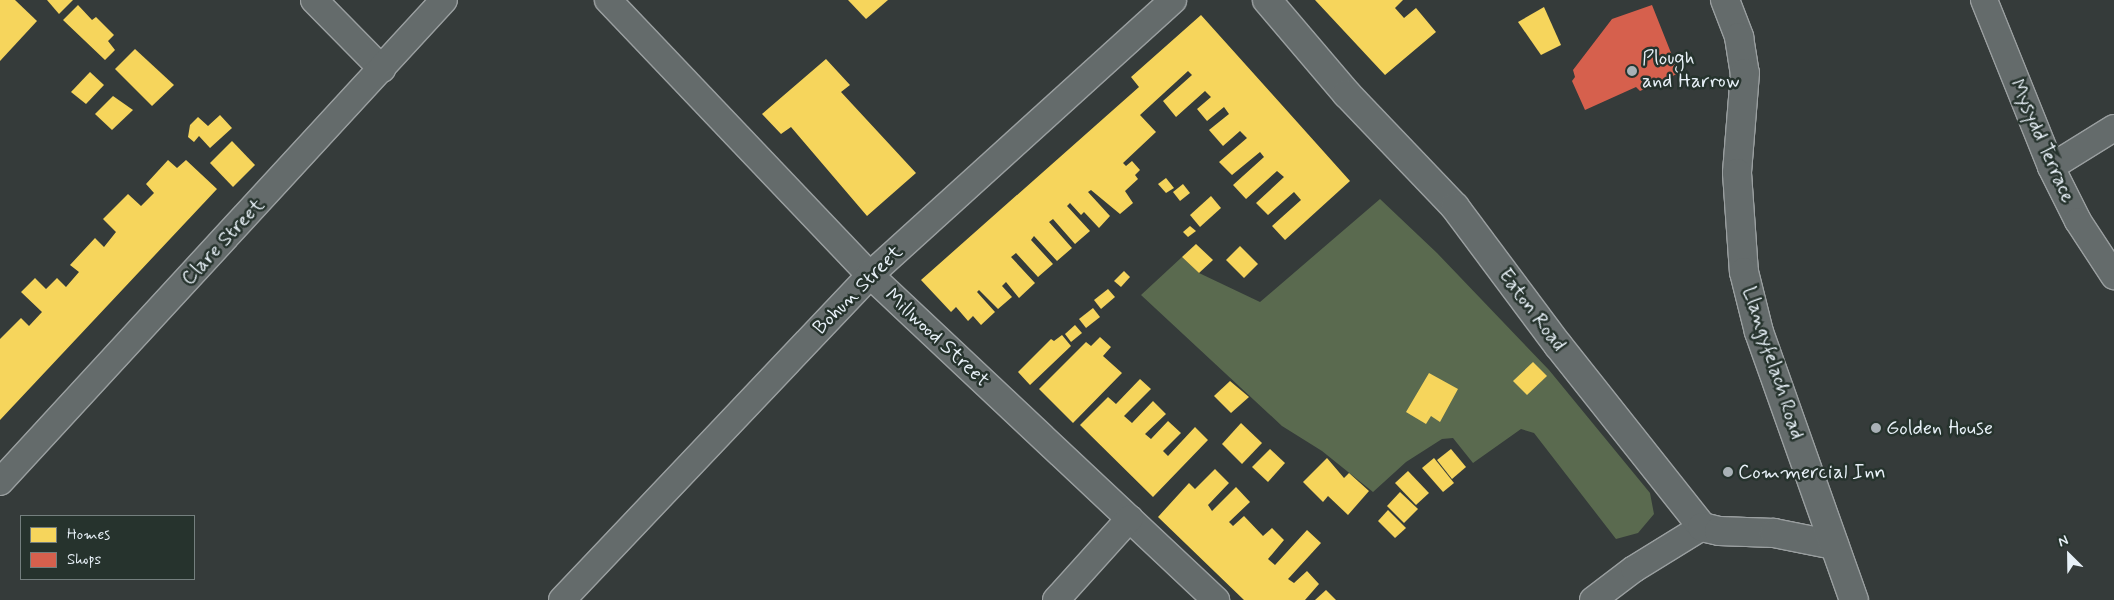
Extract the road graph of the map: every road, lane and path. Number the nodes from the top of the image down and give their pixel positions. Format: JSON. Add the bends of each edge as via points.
{"nodes":[{"id":1,"x":314,"y":0,"type":"edge"},
{"id":2,"x":444,"y":0,"type":"edge"},
{"id":3,"x":608,"y":0,"type":"edge"},
{"id":4,"x":1173,"y":0,"type":"edge"},
{"id":5,"x":1267,"y":0,"type":"edge"},
{"id":6,"x":1984,"y":0,"type":"edge"},
{"id":7,"x":1727,"y":1,"type":"edge"},
{"id":8,"x":382,"y":69,"type":"junction"},
{"id":9,"x":2114,"y":128,"type":"edge"},
{"id":10,"x":2051,"y":167,"type":"junction"},
{"id":11,"x":870,"y":275,"type":"junction"},
{"id":12,"x":2114,"y":276,"type":"edge"},
{"id":13,"x":0,"y":482,"type":"edge"},
{"id":14,"x":1130,"y":518,"type":"junction"},
{"id":15,"x":1702,"y":527,"type":"junction"},
{"id":16,"x":1834,"y":545,"type":"junction"},
{"id":17,"x":562,"y":600,"type":"edge"},
{"id":18,"x":1056,"y":600,"type":"edge"},
{"id":19,"x":1216,"y":600,"type":"edge"},
{"id":20,"x":1593,"y":600,"type":"edge"},
{"id":21,"x":1854,"y":600,"type":"edge"}],
"edges":[{"from":1,"to":8,"type":"street"},
{"from":2,"to":8,"type":"street","name":"Clare Street"},
{"from":3,"to":11,"type":"street","name":"Millwood Street"},
{"from":4,"to":11,"type":"street","name":"Bohun Street"},
{"from":5,"to":15,"type":"street","name":"Eaton Road","via":[[1347,94],[1455,207],[1558,345]]},
{"from":6,"to":10,"type":"street","name":"Mysydd Terrace"},
{"from":7,"to":16,"type":"street","name":"Llangyfelach Road","via":[[1739,38],[1745,73],[1737,173],[1744,272],[1759,332]]},
{"from":8,"to":13,"type":"street","name":"Clare Street"},
{"from":9,"to":10,"type":"street"},
{"from":10,"to":12,"type":"street","name":"Mysydd Terrace","via":[[2078,221]]},
{"from":11,"to":14,"type":"street","name":"Millwood Street"},
{"from":11,"to":17,"type":"street","name":"Bohun Street"},
{"from":14,"to":18,"type":"street"},
{"from":14,"to":19,"type":"street","name":"Millwood Street"},
{"from":15,"to":16,"type":"street","via":[[1719,532],[1774,533]]},
{"from":15,"to":20,"type":"street","via":[[1634,569]]},
{"from":16,"to":21,"type":"street","name":"Llangyfelach Road"}]}
